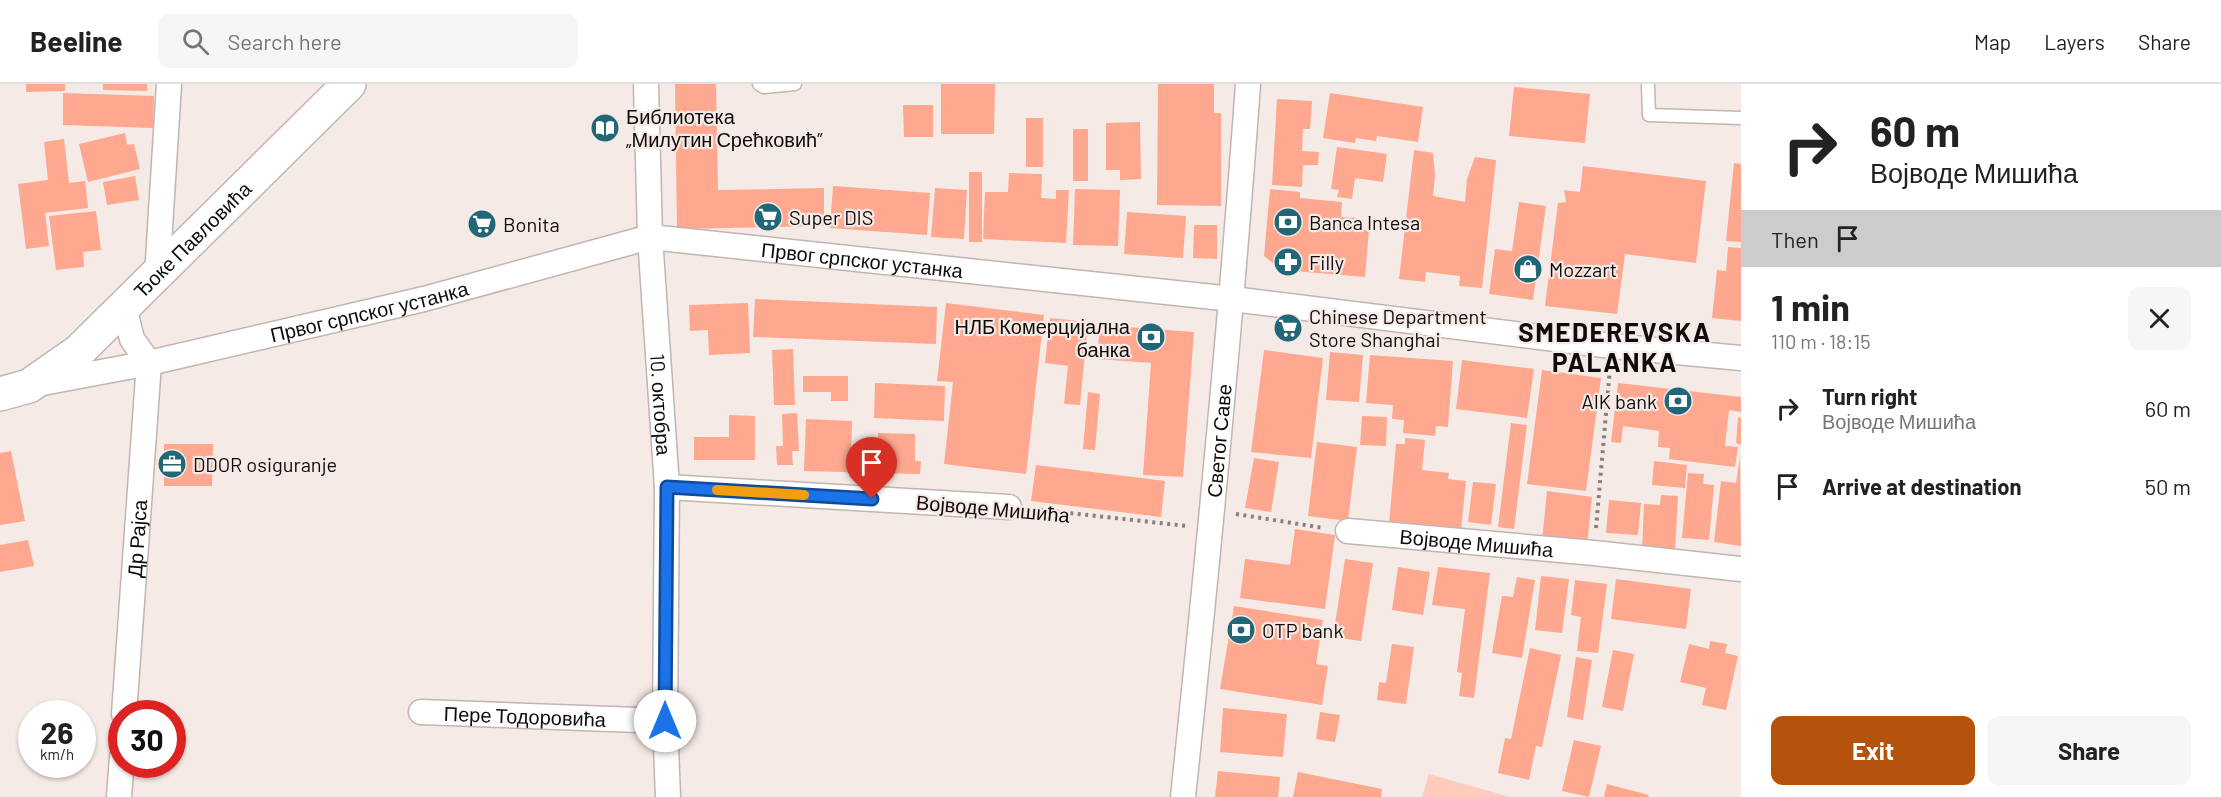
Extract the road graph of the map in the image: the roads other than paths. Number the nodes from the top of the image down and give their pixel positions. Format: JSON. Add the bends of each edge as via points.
{"nodes":[{"id":1,"x":169,"y":84,"type":"edge"},
{"id":2,"x":349,"y":84,"type":"edge"},
{"id":3,"x":646,"y":84,"type":"edge"},
{"id":4,"x":759,"y":84,"type":"edge"},
{"id":5,"x":795,"y":84,"type":"edge"},
{"id":6,"x":1248,"y":84,"type":"edge"},
{"id":7,"x":1648,"y":84,"type":"edge"},
{"id":8,"x":1741,"y":118,"type":"edge"},
{"id":9,"x":650,"y":237,"type":"junction"},
{"id":10,"x":157,"y":276,"type":"junction"},
{"id":11,"x":1232,"y":299,"type":"junction"},
{"id":12,"x":124,"y":307,"type":"junction"},
{"id":13,"x":1741,"y":358,"type":"edge"},
{"id":14,"x":149,"y":363,"type":"junction"},
{"id":15,"x":15,"y":390,"type":"edge"},
{"id":16,"x":667,"y":487,"type":"junction"},
{"id":17,"x":1009,"y":507,"type":"road end"},
{"id":18,"x":1348,"y":531,"type":"road end"},
{"id":19,"x":1741,"y":569,"type":"edge"},
{"id":20,"x":125,"y":700,"type":"edge"},
{"id":21,"x":421,"y":712,"type":"dead end"},
{"id":22,"x":665,"y":721,"type":"junction"},
{"id":23,"x":120,"y":778,"type":"edge"},
{"id":24,"x":119,"y":797,"type":"edge"},
{"id":25,"x":668,"y":797,"type":"edge"},
{"id":26,"x":1183,"y":797,"type":"edge"}],
"edges":[{"from":1,"to":10,"type":"street"},
{"from":2,"to":10,"type":"main road","name":"Ђоке Павловића"},
{"from":3,"to":9,"type":"street","name":"10. октобра"},
{"from":4,"to":5,"type":"lane"},
{"from":6,"to":11,"type":"street","name":"Светог Саве"},
{"from":7,"to":8,"type":"lane","via":[[1649,115]]},
{"from":9,"to":11,"type":"street","name":"Првог српског устанка"},
{"from":9,"to":14,"type":"street","name":"Првог српског устанка","via":[[424,299]]},
{"from":9,"to":16,"type":"street","name":"10. октобра"},
{"from":10,"to":12,"type":"main road","name":"Ђоке Павловића"},
{"from":11,"to":13,"type":"street","name":"Првог српског устанка"},
{"from":11,"to":26,"type":"street","name":"Светог Саве"},
{"from":12,"to":14,"type":"street","via":[[132,339]]},
{"from":12,"to":15,"type":"main road","name":"Ђоке Павловића","via":[[79,351]]},
{"from":14,"to":15,"type":"street","name":"Првог српског устанка"},
{"from":14,"to":20,"type":"street","name":"Др Рајса"},
{"from":16,"to":17,"type":"street","name":"Војводе Мишића"},
{"from":16,"to":22,"type":"street","name":"10. октобра"},
{"from":18,"to":19,"type":"street","name":"Војводе Мишића"},
{"from":21,"to":22,"type":"street","name":"Пере Тодоровића"},
{"from":22,"to":25,"type":"street","name":"10. октобра"},
{"from":23,"to":24,"type":"street"}]}
